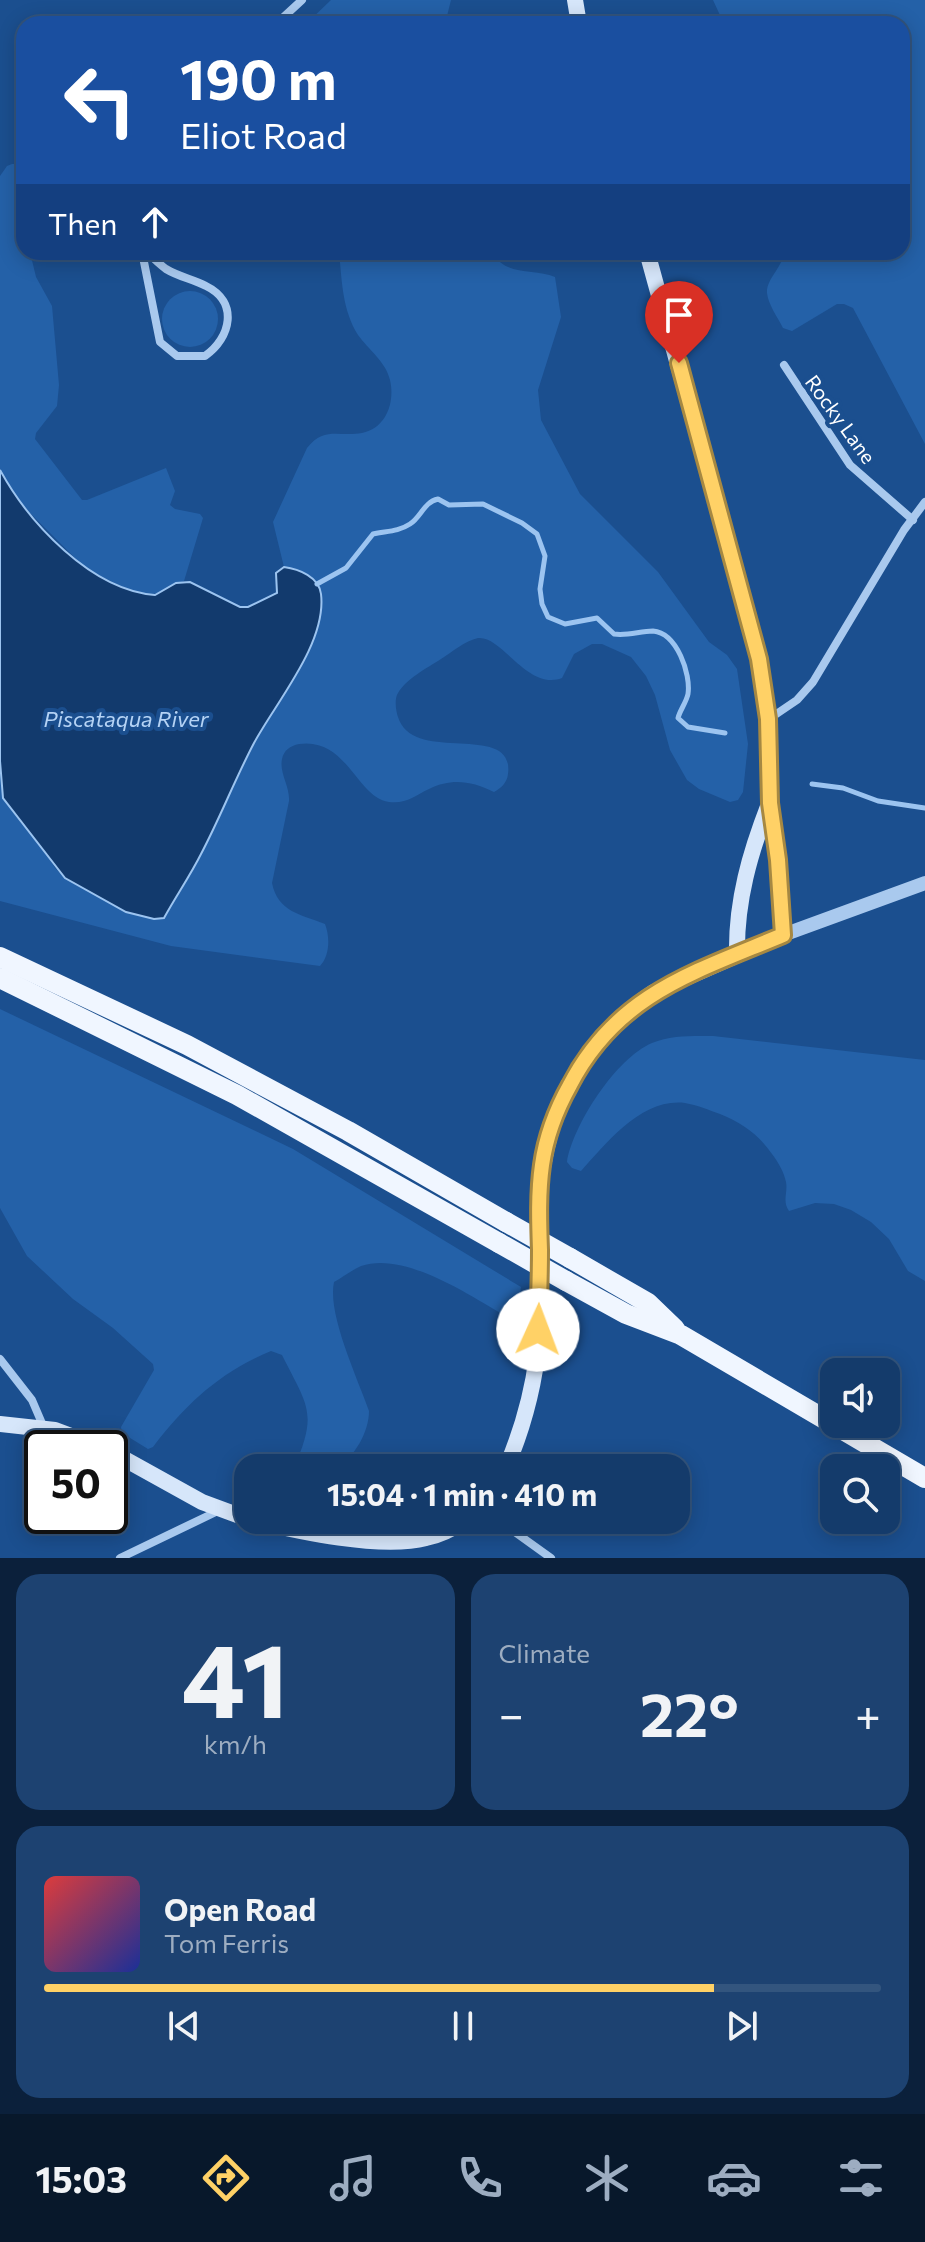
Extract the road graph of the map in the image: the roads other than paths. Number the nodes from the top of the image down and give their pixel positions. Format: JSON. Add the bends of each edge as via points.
{"nodes":[{"id":1,"x":302,"y":0,"type":"edge"},
{"id":2,"x":285,"y":16,"type":"edge"},
{"id":3,"x":146,"y":260,"type":"edge"},
{"id":4,"x":155,"y":260,"type":"edge"},
{"id":5,"x":649,"y":260,"type":"edge"},
{"id":6,"x":784,"y":365,"type":"dead end"},
{"id":7,"x":925,"y":502,"type":"edge"},
{"id":8,"x":913,"y":520,"type":"junction"},
{"id":9,"x":768,"y":719,"type":"junction"},
{"id":10,"x":770,"y":803,"type":"junction"},
{"id":11,"x":925,"y":883,"type":"edge"},
{"id":12,"x":783,"y":935,"type":"junction"},
{"id":13,"x":737,"y":954,"type":"junction"},
{"id":14,"x":0,"y":957,"type":"edge"},
{"id":15,"x":0,"y":978,"type":"edge"},
{"id":16,"x":681,"y":1335,"type":"junction"},
{"id":17,"x":0,"y":1359,"type":"edge"},
{"id":18,"x":0,"y":1424,"type":"edge"},
{"id":19,"x":44,"y":1428,"type":"junction"},
{"id":20,"x":50,"y":1430,"type":"edge"},
{"id":21,"x":511,"y":1454,"type":"edge"},
{"id":22,"x":128,"y":1461,"type":"edge"},
{"id":23,"x":925,"y":1478,"type":"edge"},
{"id":24,"x":220,"y":1510,"type":"junction"},
{"id":25,"x":234,"y":1515,"type":"edge"},
{"id":26,"x":327,"y":1534,"type":"edge"},
{"id":27,"x":436,"y":1534,"type":"edge"},
{"id":28,"x":518,"y":1534,"type":"edge"},
{"id":29,"x":120,"y":1558,"type":"edge"},
{"id":30,"x":551,"y":1558,"type":"edge"}],
"edges":[{"from":1,"to":2,"type":"street"},
{"from":3,"to":4,"type":"street","via":[[160,342],[177,356],[205,356],[222,342],[229,317],[226,304],[207,286],[182,278]]},
{"from":5,"to":9,"type":"main road","via":[[737,570]]},
{"from":6,"to":8,"type":"street","name":"Rocky Lane","via":[[850,465]]},
{"from":7,"to":8,"type":"street"},
{"from":8,"to":9,"type":"street","via":[[813,682]]},
{"from":9,"to":10,"type":"main road"},
{"from":10,"to":12,"type":"main road"},
{"from":10,"to":13,"type":"main road","via":[[744,881]]},
{"from":11,"to":12,"type":"street"},
{"from":12,"to":13,"type":"main road"},
{"from":13,"to":21,"type":"main road","via":[[654,992],[621,1016],[600,1037],[560,1103],[542,1165],[537,1355]]},
{"from":14,"to":16,"type":"main road","bridge":true,"via":[[187,1045],[348,1131],[648,1303]]},
{"from":15,"to":16,"type":"main road","bridge":true,"via":[[237,1095],[626,1314]]},
{"from":16,"to":23,"type":"main road"},
{"from":17,"to":19,"type":"street","via":[[32,1400]]},
{"from":18,"to":19,"type":"main road"},
{"from":19,"to":20,"type":"main road"},
{"from":22,"to":24,"type":"main road"},
{"from":24,"to":25,"type":"main road"},
{"from":24,"to":29,"type":"street"},
{"from":26,"to":27,"type":"main road","via":[[402,1542]]},
{"from":28,"to":30,"type":"street"}]}
